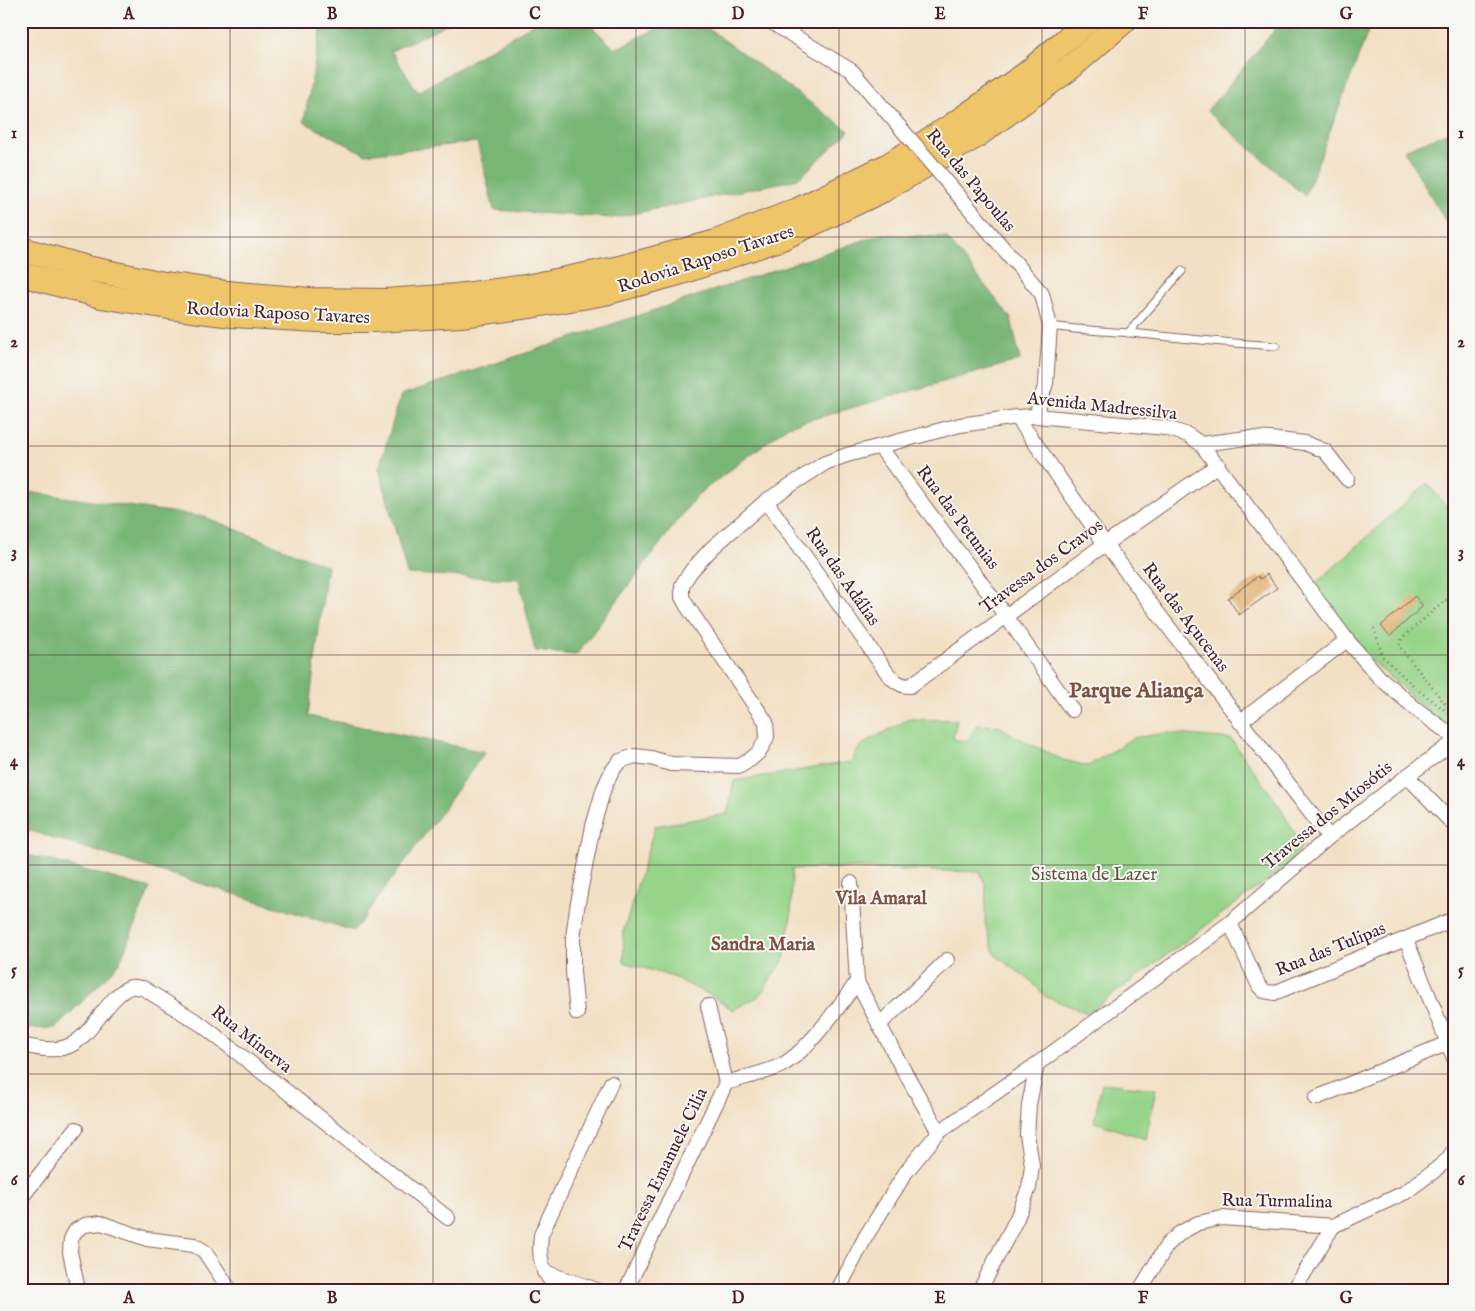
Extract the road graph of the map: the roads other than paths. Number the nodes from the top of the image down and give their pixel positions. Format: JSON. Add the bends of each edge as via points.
{"nodes":[{"id":1,"x":769,"y":21,"type":"edge"},
{"id":2,"x":1088,"y":21,"type":"edge"},
{"id":3,"x":1124,"y":21,"type":"edge"},
{"id":4,"x":21,"y":249,"type":"edge"},
{"id":5,"x":1182,"y":271,"type":"dead end"},
{"id":6,"x":21,"y":274,"type":"edge"},
{"id":7,"x":1050,"y":326,"type":"junction"},
{"id":8,"x":1128,"y":333,"type":"junction"},
{"id":9,"x":1276,"y":346,"type":"dead end"},
{"id":10,"x":1036,"y":416,"type":"junction"},
{"id":11,"x":1017,"y":417,"type":"junction"},
{"id":12,"x":1201,"y":444,"type":"junction"},
{"id":13,"x":880,"y":448,"type":"junction"},
{"id":14,"x":1218,"y":465,"type":"junction"},
{"id":15,"x":1347,"y":479,"type":"dead end"},
{"id":16,"x":766,"y":501,"type":"junction"},
{"id":17,"x":1105,"y":544,"type":"junction"},
{"id":18,"x":1006,"y":616,"type":"junction"},
{"id":19,"x":1347,"y":640,"type":"junction"},
{"id":20,"x":888,"y":674,"type":"joint"},
{"id":21,"x":1072,"y":710,"type":"dead end"},
{"id":22,"x":1240,"y":722,"type":"junction"},
{"id":23,"x":1454,"y":738,"type":"edge"},
{"id":24,"x":1454,"y":742,"type":"edge"},
{"id":25,"x":1407,"y":776,"type":"junction"},
{"id":26,"x":1454,"y":825,"type":"edge"},
{"id":27,"x":1329,"y":837,"type":"junction"},
{"id":28,"x":851,"y":883,"type":"dead end"},
{"id":29,"x":1454,"y":919,"type":"edge"},
{"id":30,"x":1230,"y":923,"type":"junction"},
{"id":31,"x":1406,"y":940,"type":"junction"},
{"id":32,"x":947,"y":960,"type":"dead end"},
{"id":33,"x":857,"y":982,"type":"junction"},
{"id":34,"x":708,"y":1006,"type":"dead end"},
{"id":35,"x":577,"y":1013,"type":"dead end"},
{"id":36,"x":879,"y":1024,"type":"junction"},
{"id":37,"x":1448,"y":1043,"type":"junction"},
{"id":38,"x":21,"y":1045,"type":"edge"},
{"id":39,"x":1454,"y":1058,"type":"edge"},
{"id":40,"x":1037,"y":1064,"type":"junction"},
{"id":41,"x":611,"y":1083,"type":"dead end"},
{"id":42,"x":726,"y":1083,"type":"junction"},
{"id":43,"x":1316,"y":1098,"type":"dead end"},
{"id":44,"x":76,"y":1129,"type":"dead end"},
{"id":45,"x":939,"y":1132,"type":"junction"},
{"id":46,"x":1454,"y":1150,"type":"edge"},
{"id":47,"x":21,"y":1198,"type":"edge"},
{"id":48,"x":448,"y":1218,"type":"dead end"},
{"id":49,"x":1333,"y":1226,"type":"junction"},
{"id":50,"x":544,"y":1272,"type":"junction"},
{"id":51,"x":78,"y":1290,"type":"edge"},
{"id":52,"x":230,"y":1290,"type":"edge"},
{"id":53,"x":557,"y":1290,"type":"edge"},
{"id":54,"x":597,"y":1290,"type":"edge"},
{"id":55,"x":626,"y":1290,"type":"edge"},
{"id":56,"x":838,"y":1290,"type":"edge"},
{"id":57,"x":980,"y":1290,"type":"edge"},
{"id":58,"x":1140,"y":1290,"type":"edge"},
{"id":59,"x":1294,"y":1290,"type":"edge"}],
"edges":[{"from":1,"to":7,"type":"street","name":"Rua das Papoulas","bridge":true,"via":[[852,71],[1042,294]]},
{"from":2,"to":4,"type":"highway","name":"Rodovia Raposo Tavares","via":[[1026,74],[950,128],[887,166],[798,210],[716,242],[615,269],[526,287],[457,296],[385,301],[310,300],[159,283]]},
{"from":3,"to":6,"type":"highway","name":"Rodovia Raposo Tavares","via":[[1069,69],[976,136],[883,190],[782,238],[606,293],[461,315],[318,320],[169,307],[101,296]]},
{"from":5,"to":8,"type":"lane"},
{"from":7,"to":8,"type":"lane"},
{"from":7,"to":10,"type":"street","name":"Rua das Papoulas","via":[[1046,383]]},
{"from":8,"to":9,"type":"lane"},
{"from":10,"to":11,"type":"street","name":"Avenida Madressilva"},
{"from":10,"to":12,"type":"street","name":"Avenida Madressilva","via":[[1166,428],[1188,435]]},
{"from":11,"to":13,"type":"street","name":"Avenida Madressilva","via":[[960,425]]},
{"from":11,"to":17,"type":"street","name":"Rua das Açucenas"},
{"from":12,"to":14,"type":"street","name":"Avenida Madressilva"},
{"from":12,"to":15,"type":"street","via":[[1247,438],[1305,444],[1325,451]]},
{"from":13,"to":16,"type":"street","name":"Avenida Madressilva","via":[[825,463]]},
{"from":13,"to":18,"type":"street","name":"Rua das Petunias"},
{"from":14,"to":17,"type":"street","name":"Travessa dos Cravos"},
{"from":14,"to":19,"type":"street","name":"Avenida Madressilva"},
{"from":16,"to":20,"type":"street","name":"Rua das Adálias"},
{"from":16,"to":35,"type":"street","name":"Avenida Madressilva","via":[[691,571],[682,585],[682,597],[766,722],[767,737],[760,751],[740,766],[671,764],[635,756],[620,761],[612,771],[593,826],[573,938]]},
{"from":17,"to":18,"type":"street","name":"Travessa dos Cravos"},
{"from":17,"to":22,"type":"street","name":"Rua das Açucenas"},
{"from":18,"to":20,"type":"street","name":"Travessa dos Cravos","via":[[910,686],[898,684]]},
{"from":18,"to":21,"type":"street","name":"Rua das Petunias"},
{"from":19,"to":22,"type":"street"},
{"from":19,"to":23,"type":"street","name":"Avenida Madressilva","via":[[1379,676]]},
{"from":22,"to":27,"type":"street","name":"Rua das Açucenas"},
{"from":24,"to":25,"type":"street","name":"Travessa dos Miosótis"},
{"from":25,"to":26,"type":"street"},
{"from":25,"to":27,"type":"street","name":"Travessa dos Miosótis"},
{"from":27,"to":30,"type":"street","name":"Travessa dos Miosótis"},
{"from":28,"to":33,"type":"street"},
{"from":29,"to":31,"type":"street","name":"Rua das Tulipas"},
{"from":30,"to":31,"type":"street","name":"Rua das Tulipas","via":[[1259,986],[1274,993]]},
{"from":30,"to":40,"type":"street","name":"Travessa dos Miosótis"},
{"from":31,"to":37,"type":"street"},
{"from":32,"to":36,"type":"street"},
{"from":33,"to":36,"type":"street"},
{"from":33,"to":42,"type":"street","via":[[834,1014],[800,1051],[781,1065]]},
{"from":34,"to":42,"type":"street","name":"Travessa Emanuele Cilia"},
{"from":36,"to":45,"type":"street"},
{"from":37,"to":39,"type":"street"},
{"from":37,"to":43,"type":"street"},
{"from":38,"to":48,"type":"street","name":"Rua Minerva","via":[[53,1050],[71,1045],[88,1031],[120,993],[132,987],[143,988],[202,1025]]},
{"from":40,"to":45,"type":"street","name":"Travessa dos Miosótis"},
{"from":40,"to":57,"type":"street","via":[[1028,1105],[1027,1135],[1032,1165],[1029,1188]]},
{"from":41,"to":50,"type":"street","via":[[541,1235],[539,1250]]},
{"from":42,"to":55,"type":"street","name":"Travessa Emanuele Cilia"},
{"from":44,"to":47,"type":"street"},
{"from":45,"to":56,"type":"street","name":"Travessa dos Miosótis","via":[[906,1172],[866,1236]]},
{"from":46,"to":49,"type":"street","name":"Rua Turmalina","via":[[1447,1160],[1404,1193]]},
{"from":49,"to":58,"type":"street","name":"Rua Turmalina","via":[[1222,1218],[1198,1222],[1167,1245]]},
{"from":49,"to":59,"type":"street"},
{"from":50,"to":53,"type":"street"},
{"from":50,"to":54,"type":"street"},
{"from":51,"to":52,"type":"street","via":[[70,1252],[71,1239],[76,1230],[85,1225],[101,1223],[147,1239],[194,1245],[204,1251]]}]}
